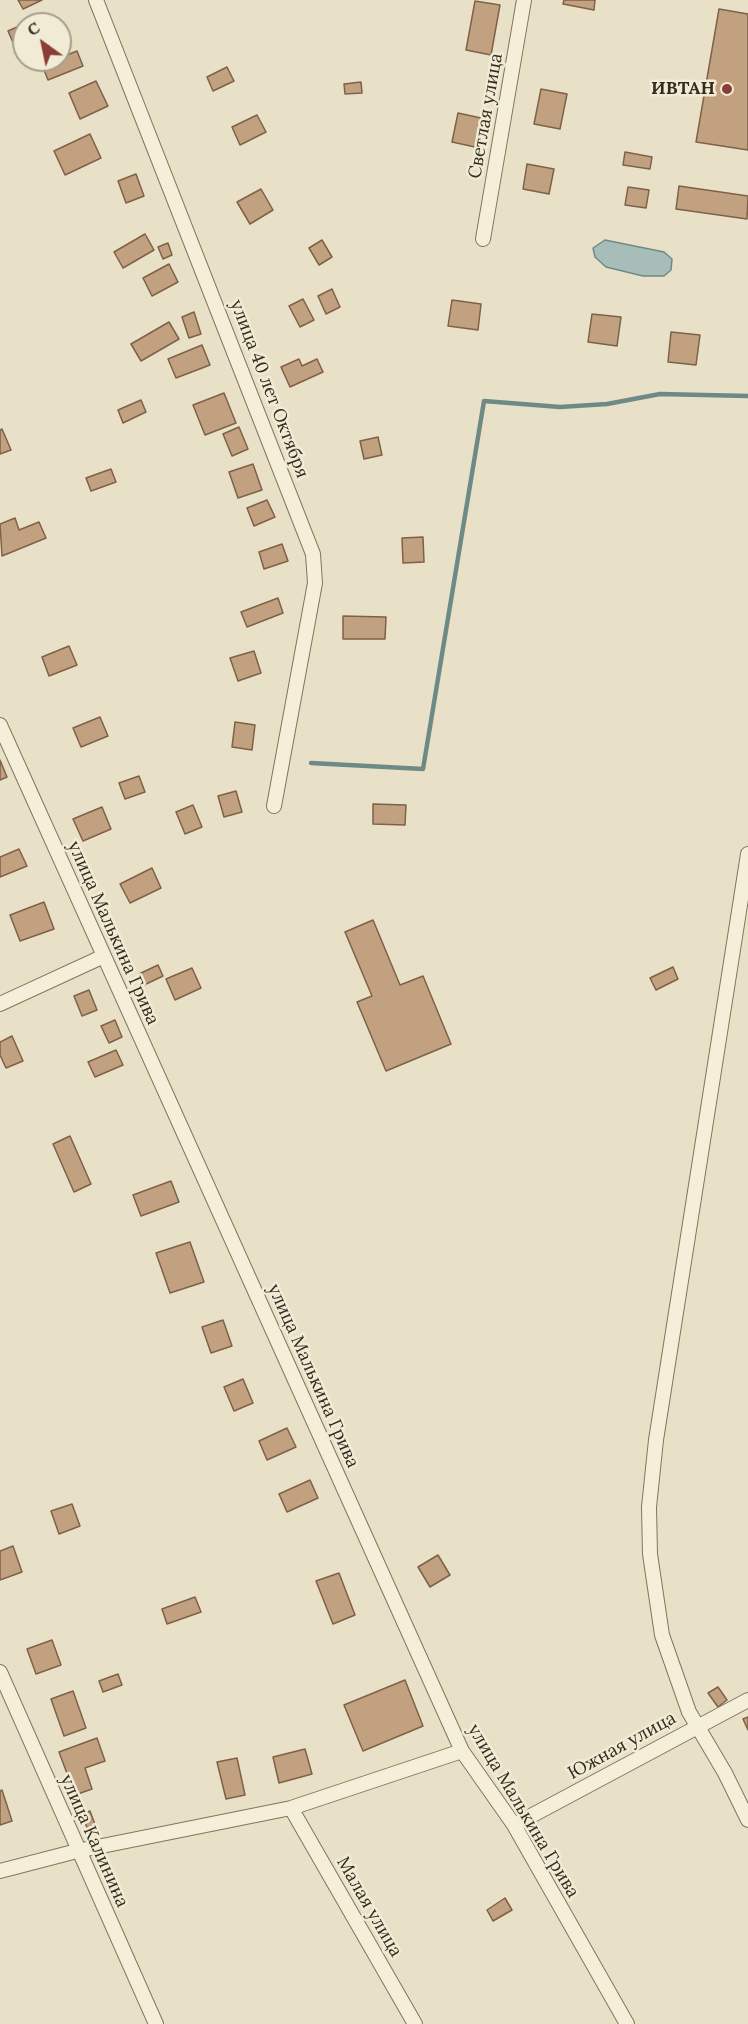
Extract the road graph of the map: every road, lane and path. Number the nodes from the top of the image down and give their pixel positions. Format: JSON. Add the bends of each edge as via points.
{"nodes":[{"id":1,"x":96,"y":0,"type":"edge"},
{"id":2,"x":524,"y":0,"type":"edge"},
{"id":3,"x":483,"y":239,"type":"dead end"},
{"id":4,"x":0,"y":724,"type":"edge"},
{"id":5,"x":274,"y":806,"type":"dead end"},
{"id":6,"x":748,"y":854,"type":"edge"},
{"id":7,"x":104,"y":956,"type":"junction"},
{"id":8,"x":0,"y":1004,"type":"edge"},
{"id":9,"x":0,"y":1672,"type":"edge"},
{"id":10,"x":748,"y":1700,"type":"edge"},
{"id":11,"x":696,"y":1725,"type":"junction"},
{"id":12,"x":462,"y":1751,"type":"junction"},
{"id":13,"x":291,"y":1808,"type":"junction"},
{"id":14,"x":748,"y":1820,"type":"edge"},
{"id":15,"x":514,"y":1825,"type":"junction"},
{"id":16,"x":77,"y":1851,"type":"junction"},
{"id":17,"x":0,"y":1871,"type":"edge"},
{"id":18,"x":156,"y":2024,"type":"edge"},
{"id":19,"x":416,"y":2024,"type":"edge"},
{"id":20,"x":627,"y":2024,"type":"edge"}],
"edges":[{"from":1,"to":5,"type":"street","name":"улица 40 лет Октября","via":[[313,554],[315,583]]},
{"from":2,"to":3,"type":"street","name":"Светлая улица"},
{"from":4,"to":7,"type":"street","name":"улица Малькина Грива"},
{"from":6,"to":11,"type":"street","via":[[656,1440],[649,1507],[650,1554],[662,1635]]},
{"from":7,"to":8,"type":"street"},
{"from":7,"to":12,"type":"street","name":"улица Малькина Грива"},
{"from":9,"to":16,"type":"street","name":"улица Калинина"},
{"from":10,"to":11,"type":"street","name":"Южная улица"},
{"from":11,"to":14,"type":"street"},
{"from":11,"to":15,"type":"street","name":"Южная улица"},
{"from":12,"to":13,"type":"street"},
{"from":12,"to":15,"type":"street","name":"улица Малькина Грива"},
{"from":13,"to":16,"type":"street"},
{"from":13,"to":19,"type":"street","name":"Малая улица"},
{"from":15,"to":20,"type":"street","name":"улица Малькина Грива"},
{"from":16,"to":17,"type":"street"},
{"from":16,"to":18,"type":"street","name":"улица Калинина"}]}
